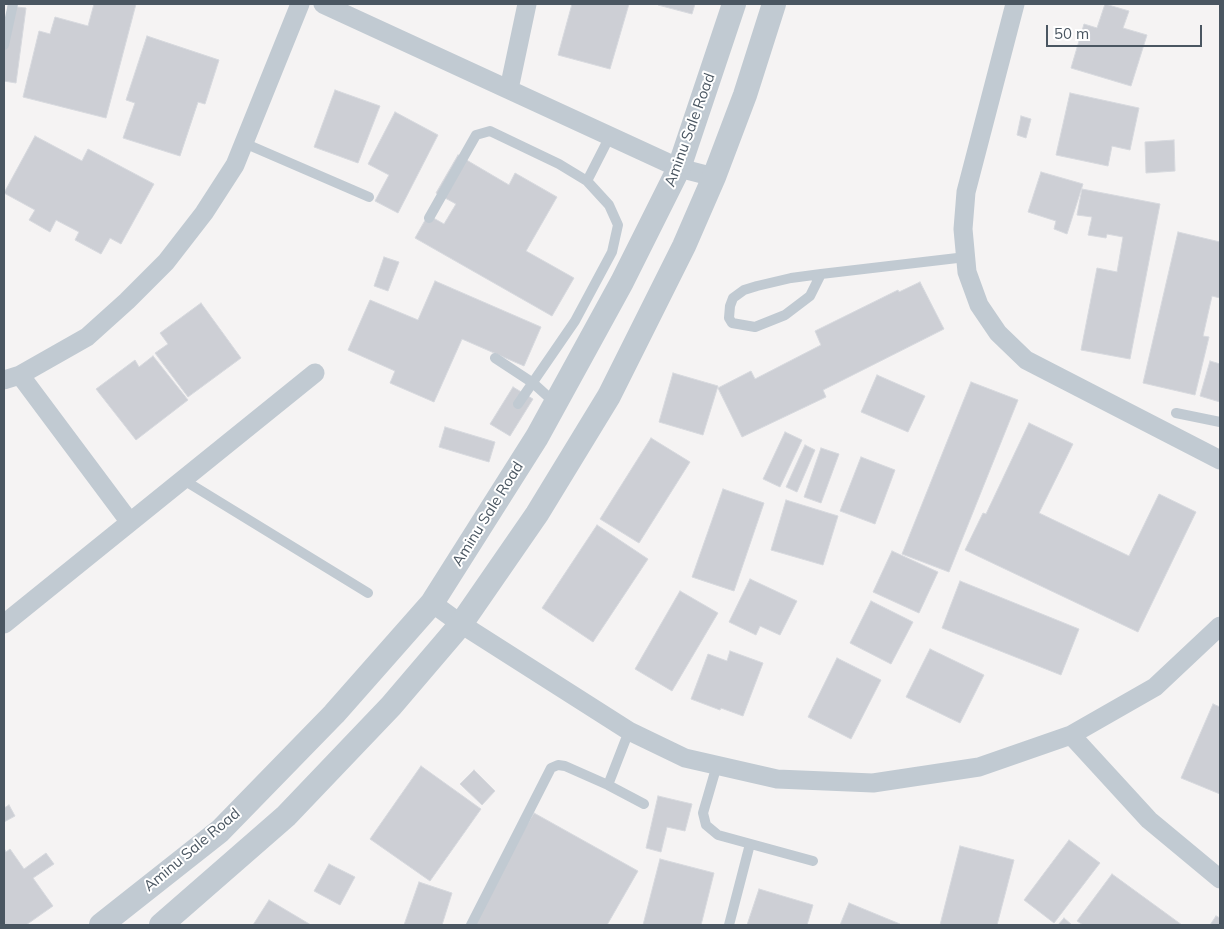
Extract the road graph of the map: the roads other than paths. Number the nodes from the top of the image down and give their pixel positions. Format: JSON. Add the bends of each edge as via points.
{"nodes":[{"id":1,"x":13,"y":4,"type":"edge"},
{"id":2,"x":300,"y":4,"type":"edge"},
{"id":3,"x":322,"y":4,"type":"edge"},
{"id":4,"x":527,"y":4,"type":"edge"},
{"id":5,"x":734,"y":4,"type":"edge"},
{"id":6,"x":774,"y":4,"type":"edge"},
{"id":7,"x":1015,"y":4,"type":"edge"},
{"id":8,"x":4,"y":44,"type":"edge"},
{"id":9,"x":509,"y":89,"type":"junction"},
{"id":10,"x":610,"y":136,"type":"junction"},
{"id":11,"x":244,"y":143,"type":"junction"},
{"id":12,"x":678,"y":168,"type":"junction"},
{"id":13,"x":714,"y":178,"type":"junction"},
{"id":14,"x":587,"y":181,"type":"junction"},
{"id":15,"x":369,"y":197,"type":"dead end"},
{"id":16,"x":429,"y":218,"type":"dead end"},
{"id":17,"x":966,"y":257,"type":"junction"},
{"id":18,"x":821,"y":274,"type":"junction"},
{"id":19,"x":495,"y":358,"type":"dead end"},
{"id":20,"x":315,"y":372,"type":"dead end"},
{"id":21,"x":12,"y":378,"type":"edge"},
{"id":22,"x":533,"y":383,"type":"junction"},
{"id":23,"x":555,"y":403,"type":"junction"},
{"id":24,"x":518,"y":404,"type":"dead end"},
{"id":25,"x":1176,"y":413,"type":"dead end"},
{"id":26,"x":1220,"y":422,"type":"edge"},
{"id":27,"x":1220,"y":460,"type":"edge"},
{"id":28,"x":182,"y":479,"type":"junction"},
{"id":29,"x":129,"y":521,"type":"junction"},
{"id":30,"x":368,"y":593,"type":"dead end"},
{"id":31,"x":432,"y":603,"type":"junction"},
{"id":32,"x":4,"y":624,"type":"edge"},
{"id":33,"x":462,"y":624,"type":"junction"},
{"id":34,"x":1220,"y":626,"type":"edge"},
{"id":35,"x":629,"y":731,"type":"junction"},
{"id":36,"x":1072,"y":735,"type":"junction"},
{"id":37,"x":717,"y":766,"type":"junction"},
{"id":38,"x":608,"y":785,"type":"junction"},
{"id":39,"x":644,"y":804,"type":"dead end"},
{"id":40,"x":750,"y":844,"type":"junction"},
{"id":41,"x":813,"y":861,"type":"dead end"},
{"id":42,"x":1220,"y":879,"type":"edge"},
{"id":43,"x":101,"y":925,"type":"edge"},
{"id":44,"x":161,"y":925,"type":"edge"},
{"id":45,"x":471,"y":925,"type":"edge"},
{"id":46,"x":729,"y":925,"type":"edge"}],
"edges":[{"from":1,"to":8,"type":"lane"},
{"from":2,"to":11,"type":"street"},
{"from":3,"to":9,"type":"street"},
{"from":4,"to":9,"type":"street"},
{"from":5,"to":12,"type":"street","name":"Aminu Sale Road"},
{"from":6,"to":13,"type":"street"},
{"from":7,"to":17,"type":"street","via":[[966,192],[963,229]]},
{"from":9,"to":10,"type":"street"},
{"from":10,"to":12,"type":"street"},
{"from":10,"to":14,"type":"lane"},
{"from":11,"to":15,"type":"lane"},
{"from":11,"to":21,"type":"street","via":[[235,165],[204,213],[166,262],[87,337]]},
{"from":12,"to":13,"type":"street"},
{"from":12,"to":23,"type":"street","name":"Aminu Sale Road","via":[[622,282]]},
{"from":13,"to":33,"type":"street","via":[[609,396],[537,514]]},
{"from":14,"to":16,"type":"lane","via":[[490,131],[476,135]]},
{"from":14,"to":22,"type":"lane","via":[[609,205],[618,225],[612,252],[575,321]]},
{"from":17,"to":18,"type":"lane"},
{"from":17,"to":27,"type":"street","via":[[967,272],[979,305],[998,333],[1026,360]]},
{"from":18,"to":18,"type":"lane","via":[[810,296],[785,315],[755,327],[732,323],[729,318],[733,298],[744,290]]},
{"from":19,"to":22,"type":"lane"},
{"from":20,"to":28,"type":"street"},
{"from":21,"to":29,"type":"street"},
{"from":22,"to":23,"type":"lane"},
{"from":22,"to":24,"type":"lane"},
{"from":23,"to":31,"type":"street","name":"Aminu Sale Road"},
{"from":25,"to":26,"type":"lane"},
{"from":28,"to":29,"type":"street"},
{"from":28,"to":30,"type":"lane"},
{"from":29,"to":32,"type":"street"},
{"from":31,"to":33,"type":"street"},
{"from":31,"to":43,"type":"street","name":"Aminu Sale Road","via":[[334,714],[220,831]]},
{"from":33,"to":35,"type":"street"},
{"from":33,"to":44,"type":"street","via":[[391,706],[286,816]]},
{"from":34,"to":36,"type":"street","via":[[1155,686]]},
{"from":35,"to":37,"type":"street","via":[[685,758]]},
{"from":35,"to":38,"type":"lane"},
{"from":36,"to":37,"type":"street","via":[[979,767],[873,783],[777,779]]},
{"from":36,"to":42,"type":"street","via":[[1149,820]]},
{"from":37,"to":40,"type":"lane","via":[[703,813],[706,825],[718,835]]},
{"from":38,"to":39,"type":"lane"},
{"from":38,"to":45,"type":"lane","via":[[564,766],[551,768]]},
{"from":40,"to":41,"type":"lane"},
{"from":40,"to":46,"type":"lane"}]}
